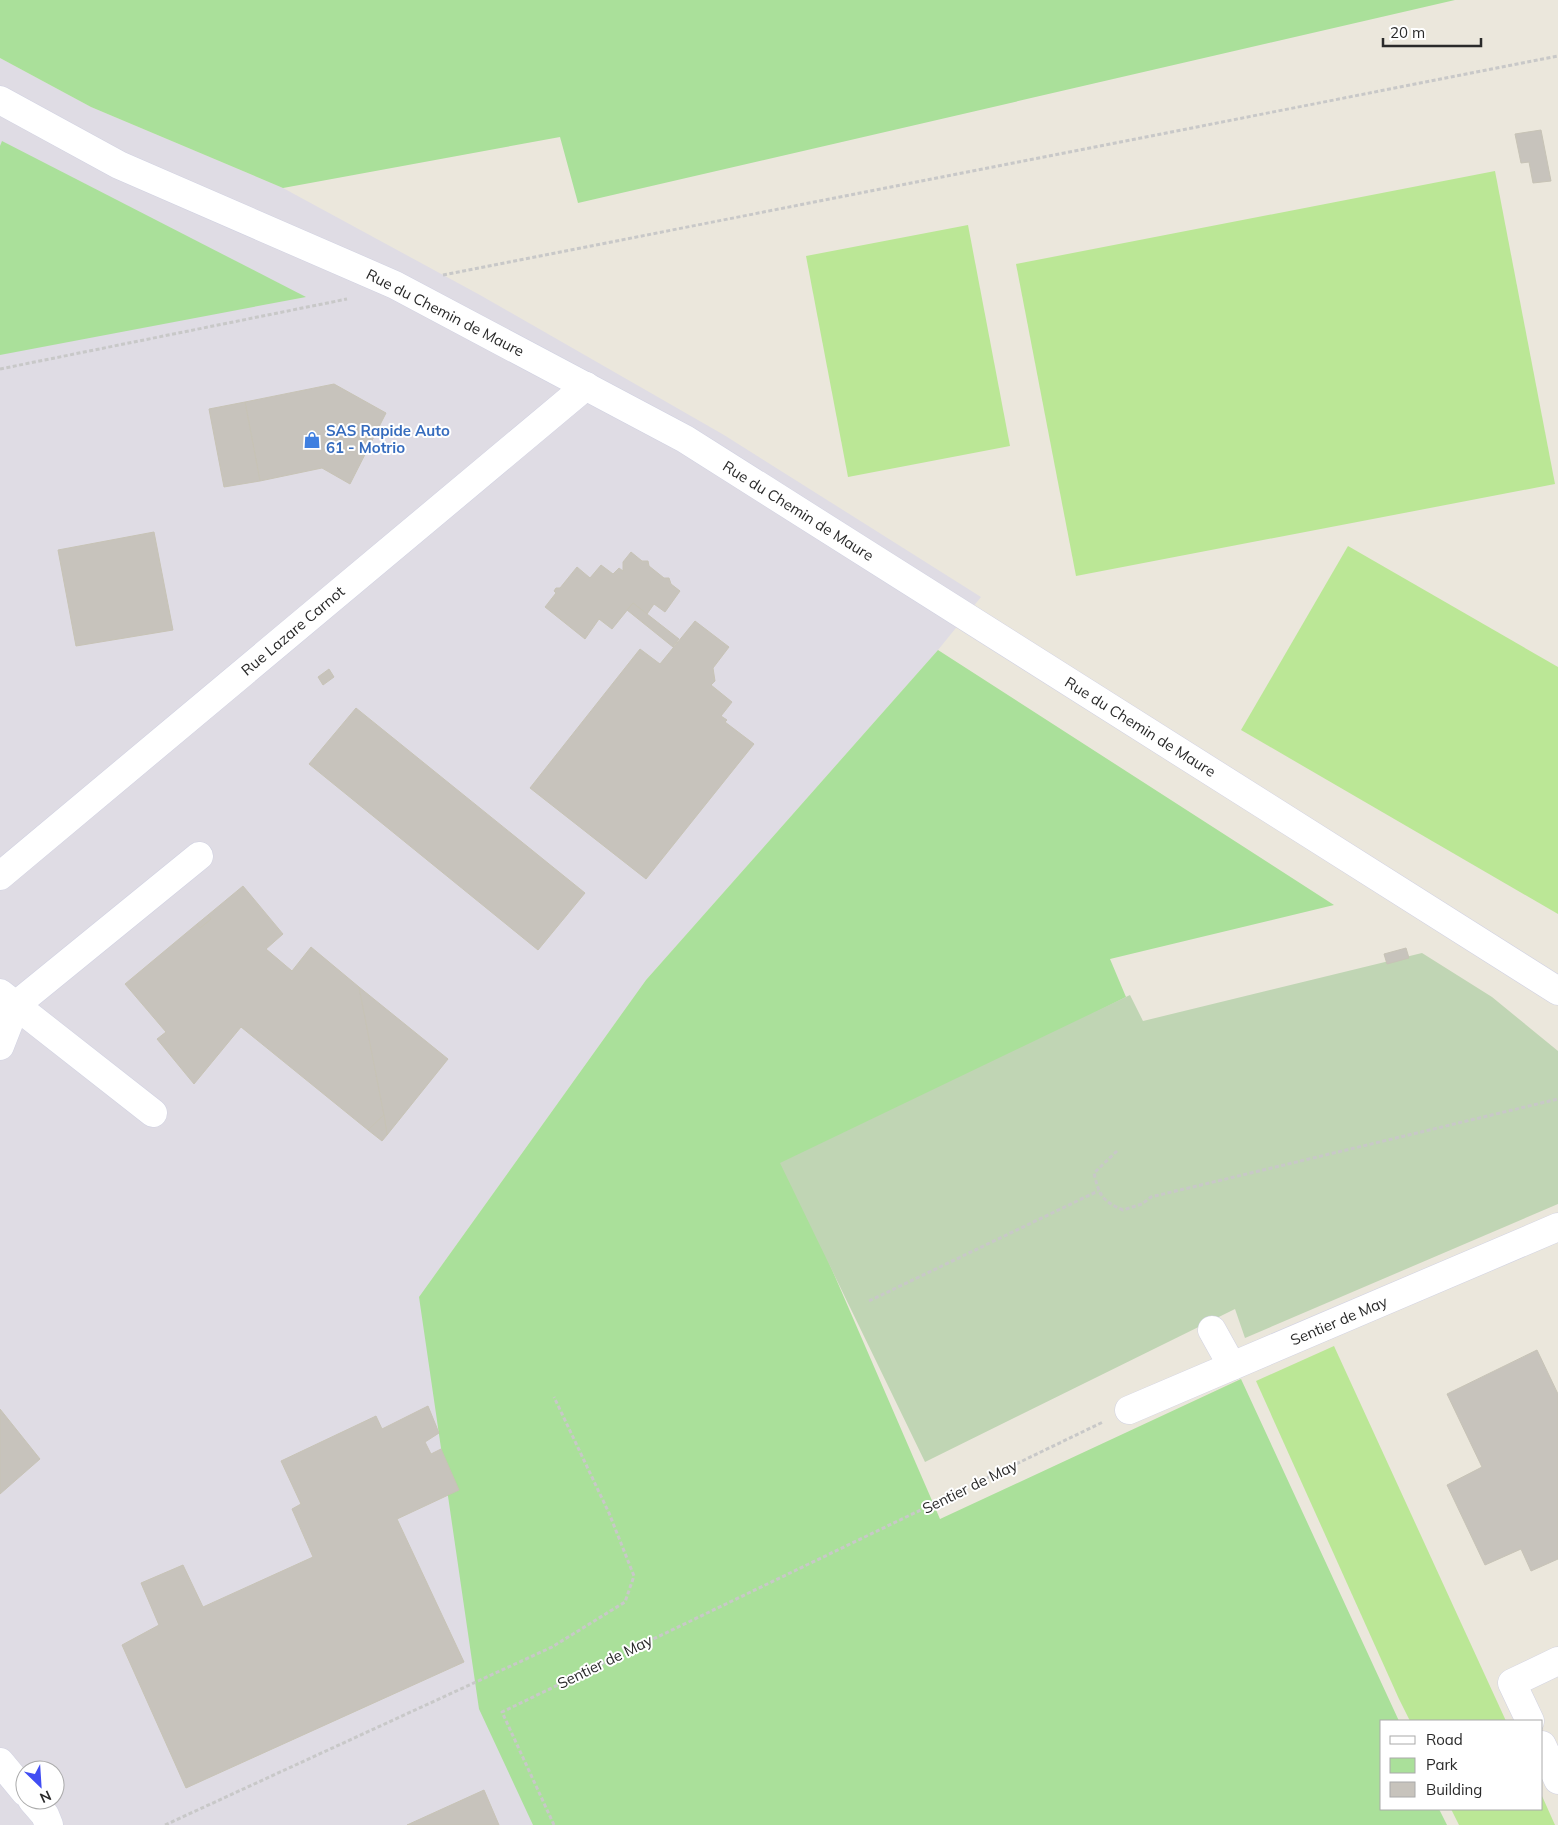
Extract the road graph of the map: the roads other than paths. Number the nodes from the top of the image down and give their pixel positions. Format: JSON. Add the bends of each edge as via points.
{"nodes":[{"id":1,"x":0,"y":100,"type":"edge"},
{"id":2,"x":586,"y":386,"type":"junction"},
{"id":3,"x":199,"y":856,"type":"dead end"},
{"id":4,"x":0,"y":876,"type":"edge"},
{"id":5,"x":1558,"y":991,"type":"edge"},
{"id":6,"x":8,"y":999,"type":"edge"},
{"id":7,"x":0,"y":1046,"type":"edge"},
{"id":8,"x":153,"y":1113,"type":"dead end"},
{"id":9,"x":1558,"y":1227,"type":"edge"},
{"id":10,"x":1212,"y":1330,"type":"dead end"},
{"id":11,"x":1232,"y":1366,"type":"junction"},
{"id":12,"x":1128,"y":1410,"type":"road end"},
{"id":13,"x":1558,"y":1661,"type":"edge"},
{"id":14,"x":1530,"y":1720,"type":"edge"},
{"id":15,"x":1543,"y":1747,"type":"edge"},
{"id":16,"x":0,"y":1762,"type":"edge"},
{"id":17,"x":15,"y":1780,"type":"edge"},
{"id":18,"x":1558,"y":1780,"type":"edge"},
{"id":19,"x":41,"y":1810,"type":"edge"},
{"id":20,"x":49,"y":1825,"type":"edge"}],
"edges":[{"from":1,"to":2,"type":"street","name":"Rue du Chemin de Maure","via":[[119,165],[395,285]]},
{"from":2,"to":4,"type":"street","name":"Rue Lazare Carnot"},
{"from":2,"to":5,"type":"street","name":"Rue du Chemin de Maure","via":[[685,439]]},
{"from":3,"to":6,"type":"street"},
{"from":6,"to":7,"type":"street"},
{"from":6,"to":8,"type":"street"},
{"from":9,"to":11,"type":"street","name":"Sentier de May"},
{"from":10,"to":11,"type":"street"},
{"from":11,"to":12,"type":"street","name":"Sentier de May"},
{"from":13,"to":14,"type":"street","via":[[1512,1683]]},
{"from":15,"to":18,"type":"street"},
{"from":16,"to":17,"type":"street"},
{"from":19,"to":20,"type":"street"}]}
